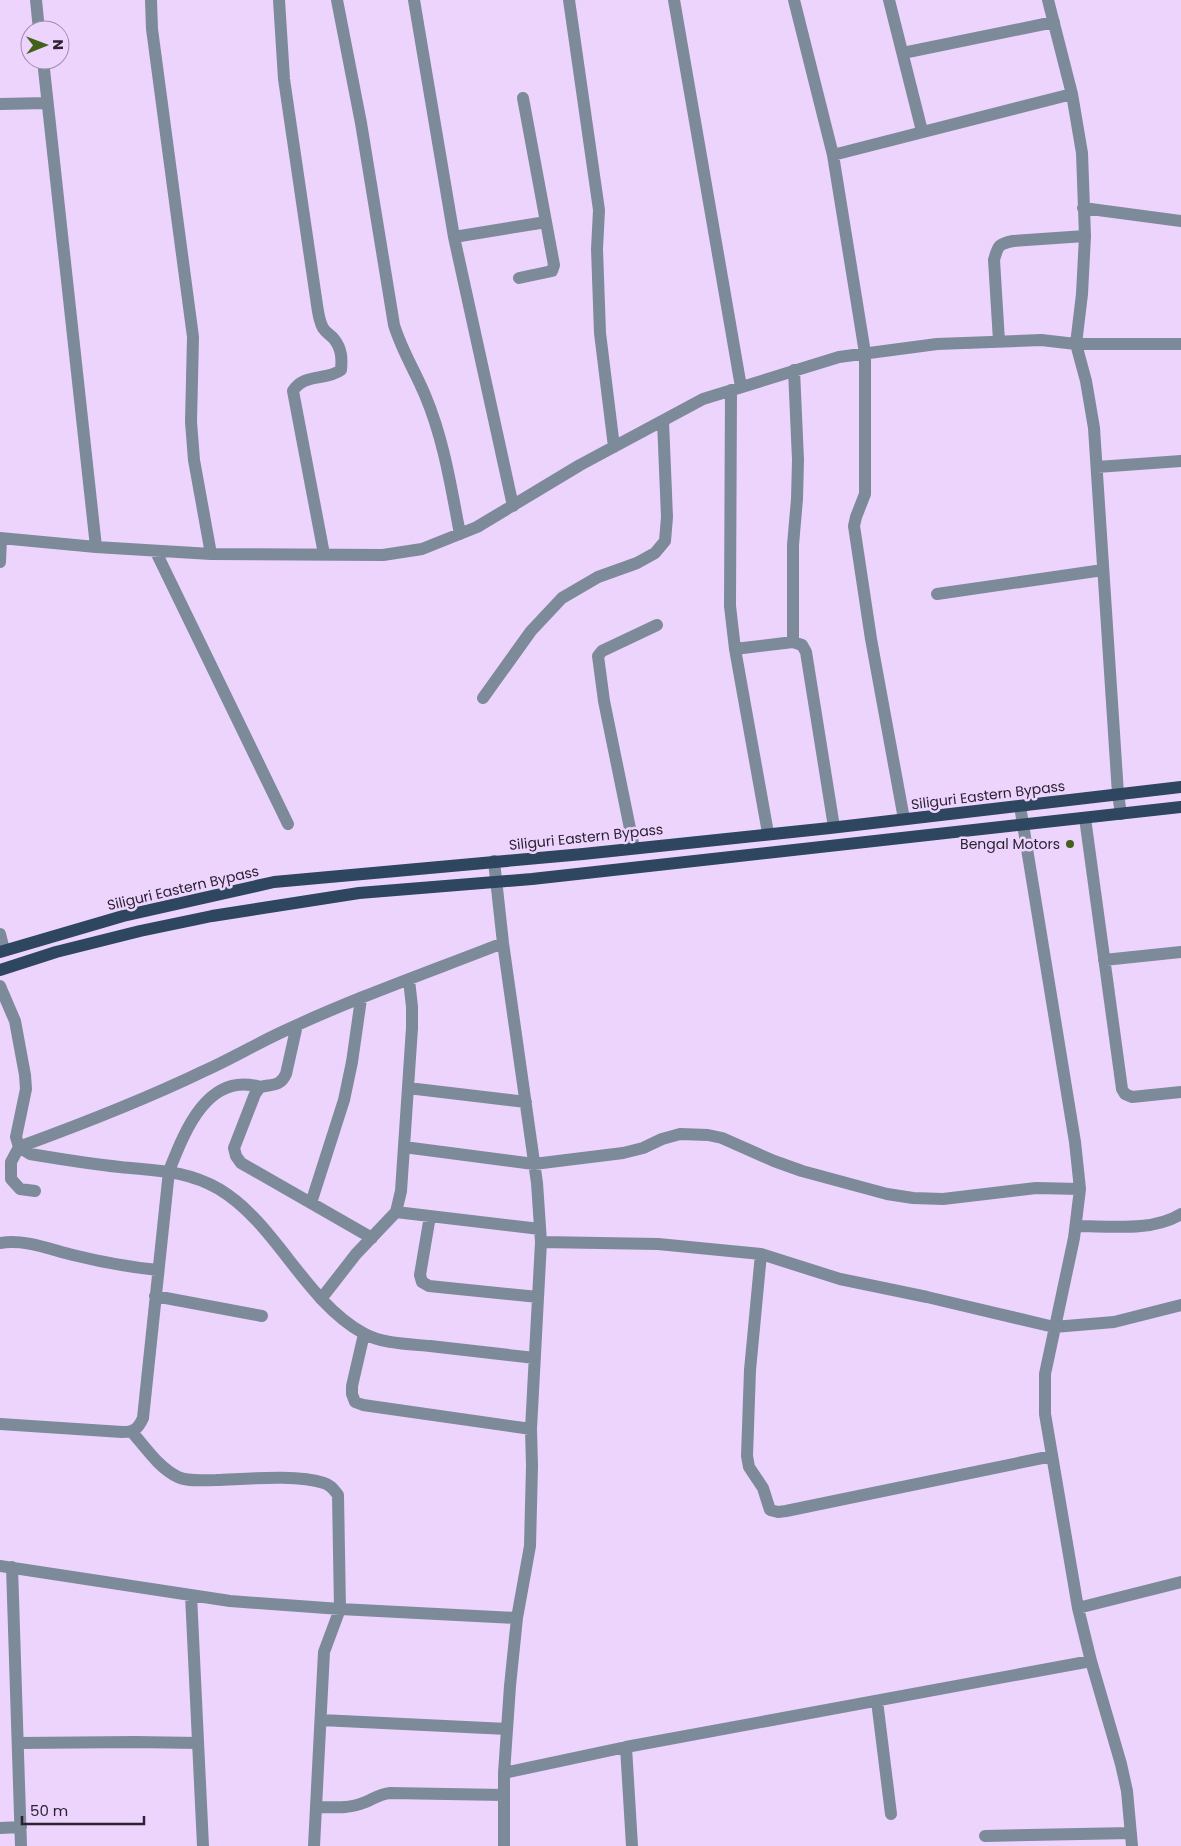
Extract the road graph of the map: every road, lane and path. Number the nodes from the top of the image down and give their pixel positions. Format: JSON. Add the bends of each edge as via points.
{"nodes":[{"id":1,"x":36,"y":0,"type":"edge"},
{"id":2,"x":152,"y":0,"type":"edge"},
{"id":3,"x":279,"y":0,"type":"edge"},
{"id":4,"x":336,"y":0,"type":"edge"},
{"id":5,"x":414,"y":0,"type":"edge"},
{"id":6,"x":569,"y":0,"type":"edge"},
{"id":7,"x":674,"y":0,"type":"edge"},
{"id":8,"x":794,"y":0,"type":"edge"},
{"id":9,"x":890,"y":0,"type":"edge"},
{"id":10,"x":1048,"y":0,"type":"edge"},
{"id":11,"x":38,"y":20,"type":"edge"},
{"id":12,"x":1054,"y":22,"type":"junction"},
{"id":13,"x":903,"y":53,"type":"junction"},
{"id":14,"x":44,"y":70,"type":"edge"},
{"id":15,"x":1072,"y":94,"type":"junction"},
{"id":16,"x":523,"y":98,"type":"dead end"},
{"id":17,"x":48,"y":103,"type":"junction"},
{"id":18,"x":0,"y":104,"type":"edge"},
{"id":19,"x":922,"y":131,"type":"junction"},
{"id":20,"x":833,"y":155,"type":"junction"},
{"id":21,"x":1083,"y":208,"type":"junction"},
{"id":22,"x":1181,"y":221,"type":"edge"},
{"id":23,"x":546,"y":222,"type":"junction"},
{"id":24,"x":1085,"y":236,"type":"junction"},
{"id":25,"x":454,"y":237,"type":"junction"},
{"id":26,"x":519,"y":278,"type":"dead end"},
{"id":27,"x":999,"y":341,"type":"junction"},
{"id":28,"x":1076,"y":344,"type":"junction"},
{"id":29,"x":1181,"y":344,"type":"edge"},
{"id":30,"x":865,"y":353,"type":"junction"},
{"id":31,"x":794,"y":370,"type":"junction"},
{"id":32,"x":736,"y":389,"type":"junction"},
{"id":33,"x":663,"y":420,"type":"junction"},
{"id":34,"x":614,"y":447,"type":"junction"},
{"id":35,"x":1181,"y":461,"type":"edge"},
{"id":36,"x":1097,"y":467,"type":"junction"},
{"id":37,"x":513,"y":506,"type":"junction"},
{"id":38,"x":460,"y":534,"type":"junction"},
{"id":39,"x":1,"y":538,"type":"edge"},
{"id":40,"x":96,"y":547,"type":"junction"},
{"id":41,"x":156,"y":552,"type":"junction"},
{"id":42,"x":211,"y":554,"type":"junction"},
{"id":43,"x":324,"y":554,"type":"junction"},
{"id":44,"x":0,"y":562,"type":"edge"},
{"id":45,"x":1103,"y":570,"type":"junction"},
{"id":46,"x":937,"y":594,"type":"dead end"},
{"id":47,"x":658,"y":625,"type":"dead end"},
{"id":48,"x":794,"y":642,"type":"junction"},
{"id":49,"x":736,"y":649,"type":"junction"},
{"id":50,"x":483,"y":698,"type":"dead end"},
{"id":51,"x":1181,"y":787,"type":"edge"},
{"id":52,"x":1118,"y":794,"type":"junction"},
{"id":53,"x":1020,"y":806,"type":"junction"},
{"id":54,"x":1181,"y":807,"type":"edge"},
{"id":55,"x":1121,"y":814,"type":"junction"},
{"id":56,"x":1085,"y":818,"type":"junction"},
{"id":57,"x":904,"y":819,"type":"junction"},
{"id":58,"x":288,"y":824,"type":"dead end"},
{"id":59,"x":1022,"y":825,"type":"junction"},
{"id":60,"x":834,"y":827,"type":"junction"},
{"id":61,"x":768,"y":833,"type":"junction"},
{"id":62,"x":634,"y":848,"type":"junction"},
{"id":63,"x":494,"y":861,"type":"junction"},
{"id":64,"x":497,"y":881,"type":"junction"},
{"id":65,"x":0,"y":934,"type":"edge"},
{"id":66,"x":503,"y":943,"type":"junction"},
{"id":67,"x":2,"y":951,"type":"edge"},
{"id":68,"x":1181,"y":952,"type":"edge"},
{"id":69,"x":1104,"y":960,"type":"junction"},
{"id":70,"x":0,"y":970,"type":"edge"},
{"id":71,"x":409,"y":980,"type":"junction"},
{"id":72,"x":0,"y":986,"type":"edge"},
{"id":73,"x":361,"y":998,"type":"junction"},
{"id":74,"x":297,"y":1025,"type":"junction"},
{"id":75,"x":260,"y":1087,"type":"junction"},
{"id":76,"x":408,"y":1088,"type":"junction"},
{"id":77,"x":1181,"y":1092,"type":"edge"},
{"id":78,"x":526,"y":1102,"type":"junction"},
{"id":79,"x":19,"y":1146,"type":"junction"},
{"id":80,"x":404,"y":1147,"type":"junction"},
{"id":81,"x":534,"y":1164,"type":"junction"},
{"id":82,"x":169,"y":1171,"type":"junction"},
{"id":83,"x":1080,"y":1190,"type":"junction"},
{"id":84,"x":34,"y":1191,"type":"dead end"},
{"id":85,"x":311,"y":1203,"type":"junction"},
{"id":86,"x":396,"y":1212,"type":"junction"},
{"id":87,"x":1181,"y":1214,"type":"edge"},
{"id":88,"x":430,"y":1216,"type":"junction"},
{"id":89,"x":1075,"y":1232,"type":"junction"},
{"id":90,"x":540,"y":1236,"type":"junction"},
{"id":91,"x":372,"y":1238,"type":"junction"},
{"id":92,"x":0,"y":1243,"type":"edge"},
{"id":93,"x":761,"y":1254,"type":"junction"},
{"id":94,"x":158,"y":1270,"type":"junction"},
{"id":95,"x":1065,"y":1281,"type":"dead end"},
{"id":96,"x":155,"y":1296,"type":"junction"},
{"id":97,"x":538,"y":1297,"type":"junction"},
{"id":98,"x":321,"y":1299,"type":"junction"},
{"id":99,"x":1181,"y":1305,"type":"edge"},
{"id":100,"x":262,"y":1316,"type":"dead end"},
{"id":101,"x":1054,"y":1327,"type":"junction"},
{"id":102,"x":364,"y":1334,"type":"junction"},
{"id":103,"x":535,"y":1358,"type":"junction"},
{"id":104,"x":0,"y":1424,"type":"edge"},
{"id":105,"x":532,"y":1429,"type":"junction"},
{"id":106,"x":132,"y":1432,"type":"junction"},
{"id":107,"x":1052,"y":1456,"type":"junction"},
{"id":108,"x":6,"y":1566,"type":"edge"},
{"id":109,"x":1181,"y":1582,"type":"edge"},
{"id":110,"x":191,"y":1595,"type":"junction"},
{"id":111,"x":1078,"y":1608,"type":"junction"},
{"id":112,"x":340,"y":1609,"type":"junction"},
{"id":113,"x":518,"y":1618,"type":"junction"},
{"id":114,"x":1091,"y":1661,"type":"junction"},
{"id":115,"x":877,"y":1701,"type":"junction"},
{"id":116,"x":321,"y":1720,"type":"junction"},
{"id":117,"x":507,"y":1729,"type":"junction"},
{"id":118,"x":18,"y":1743,"type":"junction"},
{"id":119,"x":198,"y":1743,"type":"junction"},
{"id":120,"x":626,"y":1747,"type":"junction"},
{"id":121,"x":504,"y":1773,"type":"junction"},
{"id":122,"x":504,"y":1795,"type":"junction"},
{"id":123,"x":316,"y":1807,"type":"junction"},
{"id":124,"x":892,"y":1814,"type":"dead end"},
{"id":125,"x":20,"y":1827,"type":"junction"},
{"id":126,"x":0,"y":1828,"type":"edge"},
{"id":127,"x":1131,"y":1833,"type":"junction"},
{"id":128,"x":985,"y":1836,"type":"dead end"},
{"id":129,"x":21,"y":1846,"type":"edge"},
{"id":130,"x":203,"y":1846,"type":"edge"},
{"id":131,"x":314,"y":1846,"type":"edge"},
{"id":132,"x":504,"y":1846,"type":"edge"},
{"id":133,"x":632,"y":1846,"type":"edge"},
{"id":134,"x":1132,"y":1846,"type":"edge"}],
"edges":[{"from":1,"to":11,"type":"street"},
{"from":2,"to":42,"type":"street","via":[[152,29],[193,338],[191,422],[194,460]]},
{"from":3,"to":43,"type":"street","via":[[284,79],[317,305],[322,326],[334,339],[342,360],[340,370],[335,374],[303,380],[293,391]]},
{"from":4,"to":38,"type":"street","via":[[361,123],[394,325],[400,346],[425,395],[439,432]]},
{"from":5,"to":25,"type":"street"},
{"from":6,"to":34,"type":"street","via":[[599,210],[600,333]]},
{"from":7,"to":32,"type":"street"},
{"from":8,"to":20,"type":"street"},
{"from":9,"to":13,"type":"street"},
{"from":10,"to":12,"type":"street"},
{"from":12,"to":13,"type":"street"},
{"from":12,"to":15,"type":"street"},
{"from":13,"to":19,"type":"street"},
{"from":14,"to":17,"type":"street"},
{"from":15,"to":19,"type":"street"},
{"from":15,"to":21,"type":"street","via":[[1082,154]]},
{"from":16,"to":23,"type":"street"},
{"from":17,"to":18,"type":"street"},
{"from":17,"to":40,"type":"street"},
{"from":19,"to":20,"type":"street"},
{"from":20,"to":30,"type":"street"},
{"from":21,"to":22,"type":"street"},
{"from":21,"to":24,"type":"street"},
{"from":23,"to":25,"type":"street"},
{"from":23,"to":26,"type":"street","via":[[552,272]]},
{"from":24,"to":27,"type":"street","via":[[1013,241],[997,248],[994,260]]},
{"from":24,"to":28,"type":"street"},
{"from":25,"to":37,"type":"street"},
{"from":27,"to":28,"type":"street","via":[[1042,340]]},
{"from":27,"to":30,"type":"street","via":[[937,344]]},
{"from":28,"to":29,"type":"street"},
{"from":28,"to":36,"type":"street","via":[[1086,381]]},
{"from":30,"to":31,"type":"street","via":[[839,356]]},
{"from":30,"to":57,"type":"street","via":[[865,494],[854,526]]},
{"from":31,"to":32,"type":"street"},
{"from":31,"to":48,"type":"street","via":[[798,460],[793,555]]},
{"from":32,"to":33,"type":"street","via":[[703,399]]},
{"from":32,"to":49,"type":"street","via":[[730,597]]},
{"from":33,"to":34,"type":"street"},
{"from":33,"to":50,"type":"street","via":[[666,541],[655,554],[598,577],[562,598],[530,631]]},
{"from":34,"to":37,"type":"street"},
{"from":35,"to":36,"type":"street"},
{"from":36,"to":45,"type":"street"},
{"from":37,"to":38,"type":"street"},
{"from":38,"to":43,"type":"street","via":[[422,549],[383,555]]},
{"from":39,"to":40,"type":"street"},
{"from":39,"to":44,"type":"street"},
{"from":40,"to":41,"type":"street"},
{"from":41,"to":42,"type":"street"},
{"from":41,"to":58,"type":"street"},
{"from":42,"to":43,"type":"street"},
{"from":45,"to":46,"type":"street"},
{"from":45,"to":52,"type":"street"},
{"from":47,"to":62,"type":"street","via":[[602,651],[598,656]]},
{"from":48,"to":49,"type":"street"},
{"from":48,"to":60,"type":"street","via":[[802,645],[806,652]]},
{"from":49,"to":61,"type":"street"},
{"from":51,"to":52,"type":"main road","name":"Siliguri Eastern Bypass"},
{"from":52,"to":53,"type":"main road","name":"Siliguri Eastern Bypass"},
{"from":52,"to":55,"type":"street"},
{"from":53,"to":57,"type":"main road","name":"Siliguri Eastern Bypass"},
{"from":53,"to":59,"type":"street"},
{"from":54,"to":55,"type":"main road"},
{"from":55,"to":56,"type":"main road"},
{"from":56,"to":59,"type":"main road"},
{"from":56,"to":69,"type":"street"},
{"from":57,"to":60,"type":"main road","name":"Siliguri Eastern Bypass"},
{"from":59,"to":64,"type":"main road"},
{"from":59,"to":83,"type":"street"},
{"from":60,"to":61,"type":"main road","name":"Siliguri Eastern Bypass"},
{"from":61,"to":62,"type":"main road","name":"Siliguri Eastern Bypass"},
{"from":62,"to":63,"type":"main road","name":"Siliguri Eastern Bypass"},
{"from":63,"to":64,"type":"street"},
{"from":63,"to":67,"type":"main road","name":"Siliguri Eastern Bypass","via":[[274,882],[123,916]]},
{"from":64,"to":66,"type":"street"},
{"from":64,"to":70,"type":"main road","via":[[359,893],[278,906],[140,931]]},
{"from":65,"to":67,"type":"street"},
{"from":66,"to":71,"type":"street"},
{"from":66,"to":78,"type":"street"},
{"from":68,"to":69,"type":"street"},
{"from":69,"to":77,"type":"street","via":[[1122,1089],[1132,1097]]},
{"from":71,"to":73,"type":"street"},
{"from":71,"to":76,"type":"street","via":[[412,1007]]},
{"from":72,"to":79,"type":"street","via":[[15,1021],[25,1075],[26,1089],[16,1137]]},
{"from":73,"to":74,"type":"street"},
{"from":73,"to":85,"type":"street","via":[[344,1100]]},
{"from":74,"to":75,"type":"street","via":[[282,1081]]},
{"from":74,"to":79,"type":"street","via":[[143,1100]]},
{"from":75,"to":82,"type":"street","via":[[241,1083],[222,1090],[198,1108],[183,1134]]},
{"from":75,"to":85,"type":"street","via":[[254,1094],[234,1148],[236,1156],[241,1163]]},
{"from":76,"to":78,"type":"street"},
{"from":76,"to":80,"type":"street"},
{"from":78,"to":81,"type":"street"},
{"from":79,"to":82,"type":"street","via":[[30,1154]]},
{"from":79,"to":84,"type":"street","via":[[10,1162],[11,1179],[20,1189]]},
{"from":80,"to":81,"type":"street"},
{"from":80,"to":86,"type":"street"},
{"from":81,"to":83,"type":"street","via":[[623,1153],[680,1134],[708,1134],[802,1171],[913,1198],[943,1199],[1036,1188]]},
{"from":81,"to":90,"type":"street"},
{"from":82,"to":94,"type":"street"},
{"from":82,"to":98,"type":"street","via":[[194,1177],[240,1205]]},
{"from":83,"to":89,"type":"street"},
{"from":85,"to":91,"type":"street"},
{"from":86,"to":88,"type":"street"},
{"from":86,"to":91,"type":"street"},
{"from":87,"to":89,"type":"street","via":[[1170,1221]]},
{"from":88,"to":90,"type":"street"},
{"from":88,"to":97,"type":"street","via":[[420,1274],[422,1282],[429,1286]]},
{"from":89,"to":95,"type":"street"},
{"from":89,"to":101,"type":"street"},
{"from":90,"to":93,"type":"street"},
{"from":90,"to":97,"type":"street"},
{"from":91,"to":98,"type":"street"},
{"from":92,"to":94,"type":"street","via":[[36,1244],[129,1267]]},
{"from":93,"to":101,"type":"street","via":[[840,1279]]},
{"from":93,"to":107,"type":"street","via":[[750,1370],[747,1456],[770,1510],[786,1511]]},
{"from":94,"to":96,"type":"street"},
{"from":96,"to":100,"type":"street"},
{"from":96,"to":106,"type":"street","via":[[143,1418],[139,1428]]},
{"from":97,"to":103,"type":"street"},
{"from":98,"to":102,"type":"street"},
{"from":99,"to":101,"type":"street","via":[[1114,1322]]},
{"from":101,"to":107,"type":"street","via":[[1045,1374],[1045,1414]]},
{"from":102,"to":103,"type":"street","via":[[391,1342]]},
{"from":102,"to":105,"type":"street","via":[[352,1386],[355,1402]]},
{"from":103,"to":105,"type":"street"},
{"from":104,"to":106,"type":"street"},
{"from":105,"to":113,"type":"street","via":[[530,1546]]},
{"from":106,"to":112,"type":"street","via":[[167,1471],[181,1478],[201,1481],[310,1480],[334,1489],[338,1495]]},
{"from":107,"to":111,"type":"street"},
{"from":108,"to":110,"type":"street"},
{"from":108,"to":118,"type":"street"},
{"from":109,"to":111,"type":"street"},
{"from":110,"to":112,"type":"street"},
{"from":110,"to":119,"type":"street"},
{"from":111,"to":114,"type":"street"},
{"from":112,"to":113,"type":"street"},
{"from":112,"to":116,"type":"street","via":[[324,1652]]},
{"from":113,"to":117,"type":"street"},
{"from":114,"to":115,"type":"street"},
{"from":114,"to":127,"type":"street","via":[[1121,1764]]},
{"from":115,"to":120,"type":"street"},
{"from":115,"to":124,"type":"street"},
{"from":116,"to":117,"type":"street"},
{"from":116,"to":123,"type":"street"},
{"from":117,"to":121,"type":"street"},
{"from":118,"to":119,"type":"street"},
{"from":118,"to":125,"type":"street"},
{"from":119,"to":130,"type":"street"},
{"from":120,"to":121,"type":"street"},
{"from":120,"to":133,"type":"street"},
{"from":121,"to":122,"type":"street"},
{"from":122,"to":123,"type":"street","via":[[390,1793],[352,1806]]},
{"from":122,"to":132,"type":"street"},
{"from":123,"to":131,"type":"street"},
{"from":125,"to":126,"type":"street"},
{"from":125,"to":129,"type":"street"},
{"from":127,"to":128,"type":"street"},
{"from":127,"to":134,"type":"street"}]}
